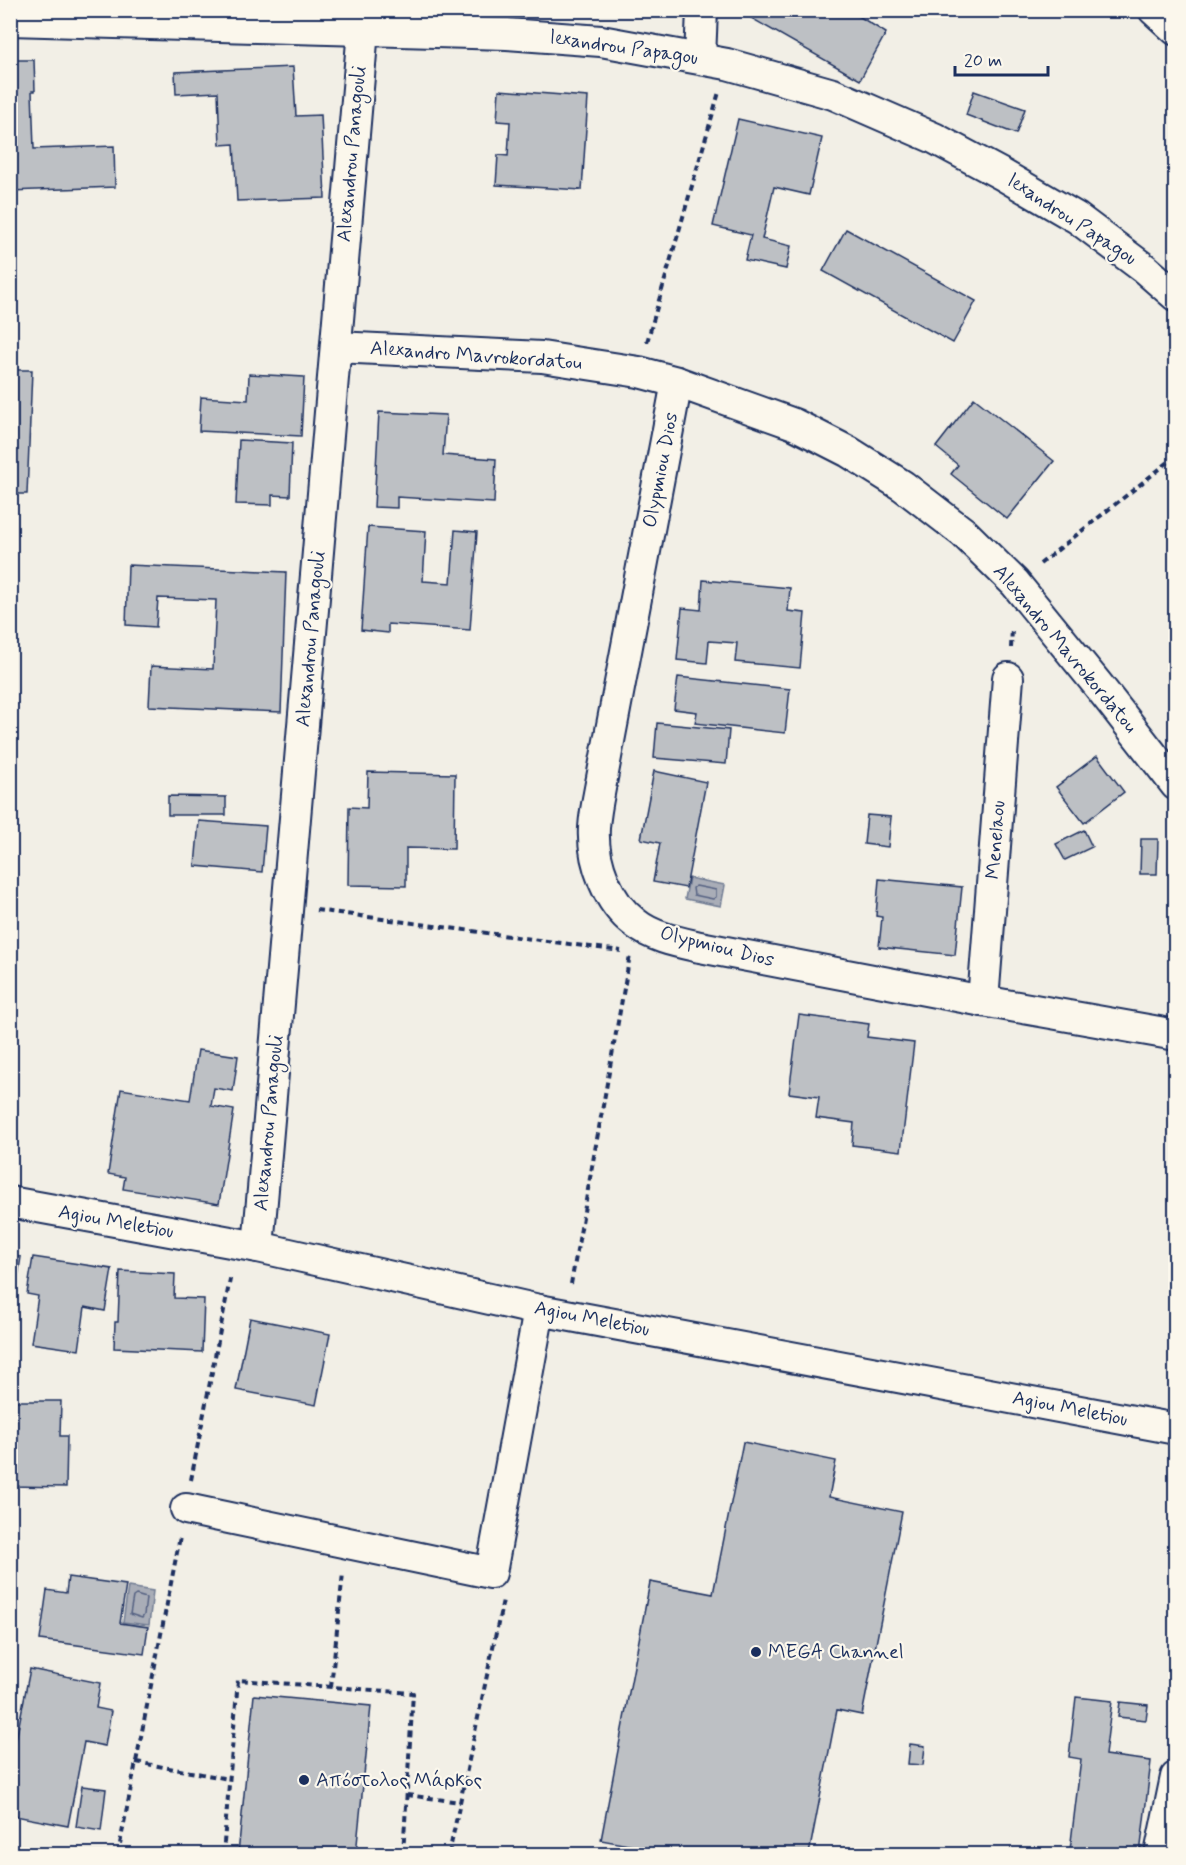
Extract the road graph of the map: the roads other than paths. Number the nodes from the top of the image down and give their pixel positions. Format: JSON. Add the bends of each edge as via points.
{"nodes":[{"id":1,"x":702,"y":10,"type":"edge"},
{"id":2,"x":1154,"y":10,"type":"edge"},
{"id":3,"x":10,"y":20,"type":"edge"},
{"id":4,"x":363,"y":30,"type":"junction"},
{"id":5,"x":1176,"y":30,"type":"edge"},
{"id":6,"x":713,"y":61,"type":"junction"},
{"id":7,"x":1176,"y":296,"type":"edge"},
{"id":8,"x":336,"y":347,"type":"junction"},
{"id":9,"x":678,"y":382,"type":"junction"},
{"id":10,"x":1008,"y":678,"type":"road end"},
{"id":11,"x":1176,"y":785,"type":"edge"},
{"id":12,"x":983,"y":1002,"type":"junction"},
{"id":13,"x":1176,"y":1035,"type":"edge"},
{"id":14,"x":10,"y":1202,"type":"edge"},
{"id":15,"x":258,"y":1247,"type":"junction"},
{"id":16,"x":552,"y":1312,"type":"junction"},
{"id":17,"x":1176,"y":1429,"type":"edge"},
{"id":18,"x":186,"y":1509,"type":"road end"},
{"id":19,"x":1176,"y":1777,"type":"edge"},
{"id":20,"x":1160,"y":1854,"type":"edge"}],
"edges":[{"from":1,"to":6,"type":"street"},
{"from":2,"to":5,"type":"street"},
{"from":3,"to":4,"type":"street","name":"lexandrou Papagou"},
{"from":4,"to":6,"type":"street","name":"lexandrou Papagou","via":[[601,41]]},
{"from":4,"to":8,"type":"street","name":"Alexandrou Panagouli"},
{"from":6,"to":7,"type":"street","name":"lexandrou Papagou","via":[[833,94],[934,138],[1077,218]]},
{"from":8,"to":9,"type":"street","name":"Alexandro Mavrokordatou","via":[[542,357]]},
{"from":8,"to":15,"type":"street","name":"Alexandrou Panagouli"},
{"from":9,"to":11,"type":"street","name":"Alexandro Mavrokordatou","via":[[794,424],[849,452],[903,486],[964,533],[1016,584]]},
{"from":9,"to":12,"type":"street","name":"Olypmiou Dios","via":[[594,830],[597,860],[607,888],[636,924],[667,939]]},
{"from":10,"to":12,"type":"street","name":"Menelaou"},
{"from":12,"to":13,"type":"street","name":"Olypmiou Dios"},
{"from":14,"to":15,"type":"street","name":"Agiou Meletiou"},
{"from":15,"to":16,"type":"street","name":"Agiou Meletiou"},
{"from":16,"to":17,"type":"street","name":"Agiou Meletiou"},
{"from":16,"to":18,"type":"street","via":[[491,1573]]},
{"from":19,"to":20,"type":"street"}]}
